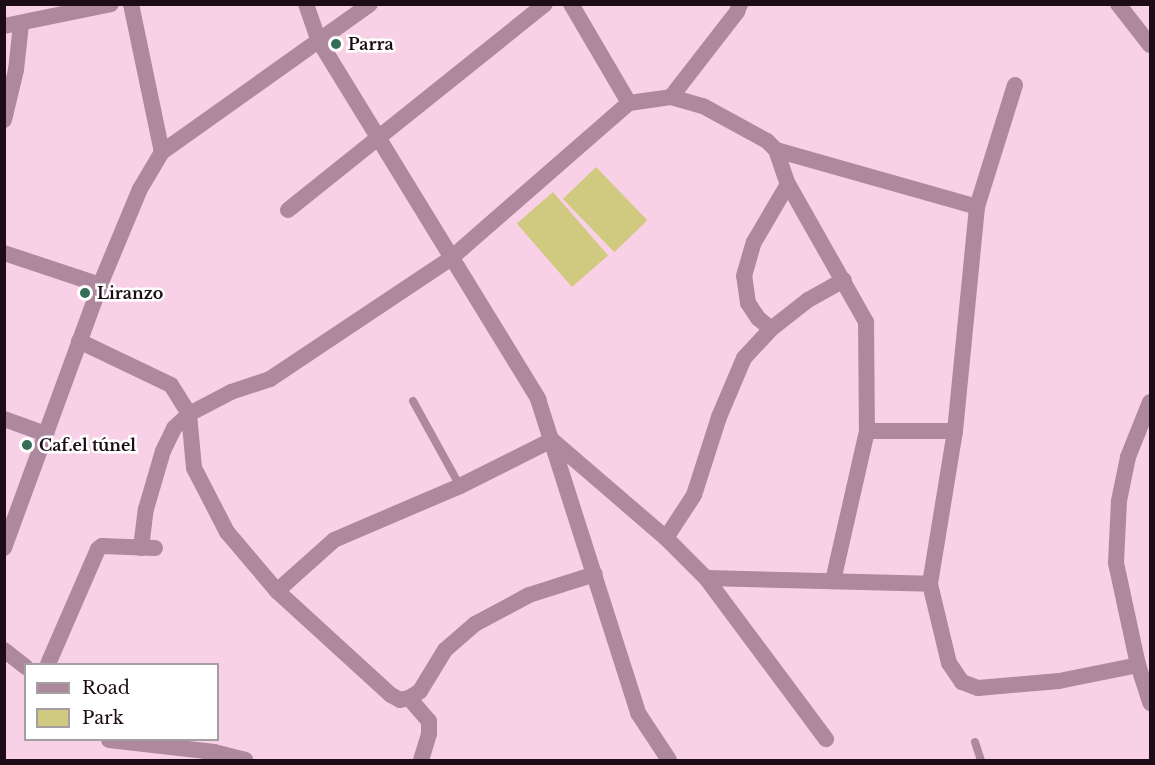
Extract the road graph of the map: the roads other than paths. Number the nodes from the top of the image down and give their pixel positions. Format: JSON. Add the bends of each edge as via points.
{"nodes":[{"id":1,"x":111,"y":4,"type":"edge"},
{"id":2,"x":131,"y":4,"type":"edge"},
{"id":3,"x":306,"y":4,"type":"edge"},
{"id":4,"x":370,"y":4,"type":"edge"},
{"id":5,"x":545,"y":4,"type":"edge"},
{"id":6,"x":571,"y":4,"type":"edge"},
{"id":7,"x":740,"y":4,"type":"edge"},
{"id":8,"x":1118,"y":4,"type":"edge"},
{"id":9,"x":13,"y":25,"type":"edge"},
{"id":10,"x":319,"y":41,"type":"junction"},
{"id":11,"x":1150,"y":45,"type":"edge"},
{"id":12,"x":1015,"y":85,"type":"dead end"},
{"id":13,"x":671,"y":97,"type":"junction"},
{"id":14,"x":629,"y":104,"type":"junction"},
{"id":15,"x":4,"y":120,"type":"edge"},
{"id":16,"x":378,"y":137,"type":"junction"},
{"id":17,"x":777,"y":150,"type":"junction"},
{"id":18,"x":162,"y":152,"type":"junction"},
{"id":19,"x":788,"y":184,"type":"junction"},
{"id":20,"x":977,"y":207,"type":"junction"},
{"id":21,"x":288,"y":210,"type":"dead end"},
{"id":22,"x":4,"y":253,"type":"edge"},
{"id":23,"x":450,"y":259,"type":"junction"},
{"id":24,"x":844,"y":280,"type":"junction"},
{"id":25,"x":100,"y":285,"type":"junction"},
{"id":26,"x":771,"y":329,"type":"junction"},
{"id":27,"x":79,"y":341,"type":"junction"},
{"id":28,"x":413,"y":401,"type":"dead end"},
{"id":29,"x":1150,"y":402,"type":"edge"},
{"id":30,"x":189,"y":414,"type":"junction"},
{"id":31,"x":4,"y":419,"type":"edge"},
{"id":32,"x":867,"y":431,"type":"junction"},
{"id":33,"x":955,"y":431,"type":"junction"},
{"id":34,"x":46,"y":434,"type":"junction"},
{"id":35,"x":552,"y":440,"type":"junction"},
{"id":36,"x":460,"y":486,"type":"junction"},
{"id":37,"x":666,"y":538,"type":"junction"},
{"id":38,"x":4,"y":548,"type":"edge"},
{"id":39,"x":595,"y":574,"type":"junction"},
{"id":40,"x":706,"y":578,"type":"junction"},
{"id":41,"x":833,"y":581,"type":"junction"},
{"id":42,"x":930,"y":584,"type":"junction"},
{"id":43,"x":277,"y":591,"type":"junction"},
{"id":44,"x":4,"y":650,"type":"edge"},
{"id":45,"x":48,"y":663,"type":"edge"},
{"id":46,"x":24,"y":665,"type":"edge"},
{"id":47,"x":1138,"y":665,"type":"junction"},
{"id":48,"x":409,"y":698,"type":"junction"},
{"id":49,"x":1150,"y":703,"type":"edge"},
{"id":50,"x":826,"y":739,"type":"dead end"},
{"id":51,"x":129,"y":741,"type":"edge"},
{"id":52,"x":975,"y":742,"type":"dead end"},
{"id":53,"x":188,"y":744,"type":"edge"},
{"id":54,"x":245,"y":760,"type":"edge"},
{"id":55,"x":421,"y":760,"type":"edge"},
{"id":56,"x":669,"y":760,"type":"edge"},
{"id":57,"x":981,"y":760,"type":"edge"}],
"edges":[{"from":1,"to":9,"type":"street"},
{"from":2,"to":18,"type":"street"},
{"from":3,"to":10,"type":"street"},
{"from":4,"to":10,"type":"street"},
{"from":5,"to":16,"type":"street"},
{"from":6,"to":14,"type":"street"},
{"from":7,"to":13,"type":"street"},
{"from":8,"to":11,"type":"street"},
{"from":9,"to":15,"type":"street","via":[[16,70]]},
{"from":10,"to":16,"type":"street"},
{"from":10,"to":18,"type":"street"},
{"from":12,"to":20,"type":"street"},
{"from":13,"to":14,"type":"street"},
{"from":13,"to":17,"type":"street","via":[[703,106]]},
{"from":14,"to":23,"type":"street"},
{"from":16,"to":21,"type":"street"},
{"from":16,"to":23,"type":"street"},
{"from":17,"to":19,"type":"street"},
{"from":17,"to":20,"type":"street"},
{"from":18,"to":25,"type":"street","via":[[140,189]]},
{"from":19,"to":24,"type":"street"},
{"from":19,"to":26,"type":"street","via":[[754,242],[744,276],[748,303]]},
{"from":20,"to":33,"type":"street"},
{"from":22,"to":25,"type":"street"},
{"from":23,"to":30,"type":"street","via":[[270,379],[231,392]]},
{"from":23,"to":35,"type":"street","via":[[538,399]]},
{"from":24,"to":26,"type":"street","via":[[808,300]]},
{"from":24,"to":32,"type":"street","via":[[866,322]]},
{"from":25,"to":27,"type":"street"},
{"from":26,"to":37,"type":"street","via":[[744,358],[719,417],[694,495]]},
{"from":27,"to":30,"type":"street","via":[[171,385]]},
{"from":27,"to":34,"type":"street"},
{"from":28,"to":36,"type":"lane"},
{"from":29,"to":47,"type":"street","via":[[1123,479],[1116,564]]},
{"from":30,"to":43,"type":"street","via":[[194,468],[227,532]]},
{"from":30,"to":45,"type":"street","via":[[174,428],[163,451],[146,509],[148,548],[98,549]]},
{"from":31,"to":34,"type":"street"},
{"from":32,"to":33,"type":"street"},
{"from":32,"to":41,"type":"street"},
{"from":33,"to":42,"type":"street"},
{"from":34,"to":38,"type":"street"},
{"from":35,"to":36,"type":"street"},
{"from":35,"to":37,"type":"street"},
{"from":35,"to":39,"type":"street"},
{"from":36,"to":43,"type":"street","via":[[334,540]]},
{"from":37,"to":40,"type":"street"},
{"from":39,"to":48,"type":"street","via":[[529,596],[475,624],[445,650],[420,691]]},
{"from":39,"to":56,"type":"street","via":[[638,713]]},
{"from":40,"to":41,"type":"street"},
{"from":40,"to":50,"type":"street"},
{"from":41,"to":42,"type":"street"},
{"from":42,"to":47,"type":"street","via":[[949,663],[962,682],[978,688],[1059,681]]},
{"from":43,"to":48,"type":"street","via":[[391,695],[400,700]]},
{"from":44,"to":46,"type":"street"},
{"from":47,"to":49,"type":"street"},
{"from":48,"to":55,"type":"street","via":[[429,721]]},
{"from":51,"to":53,"type":"street"},
{"from":52,"to":57,"type":"lane"},
{"from":53,"to":54,"type":"street"}]}
